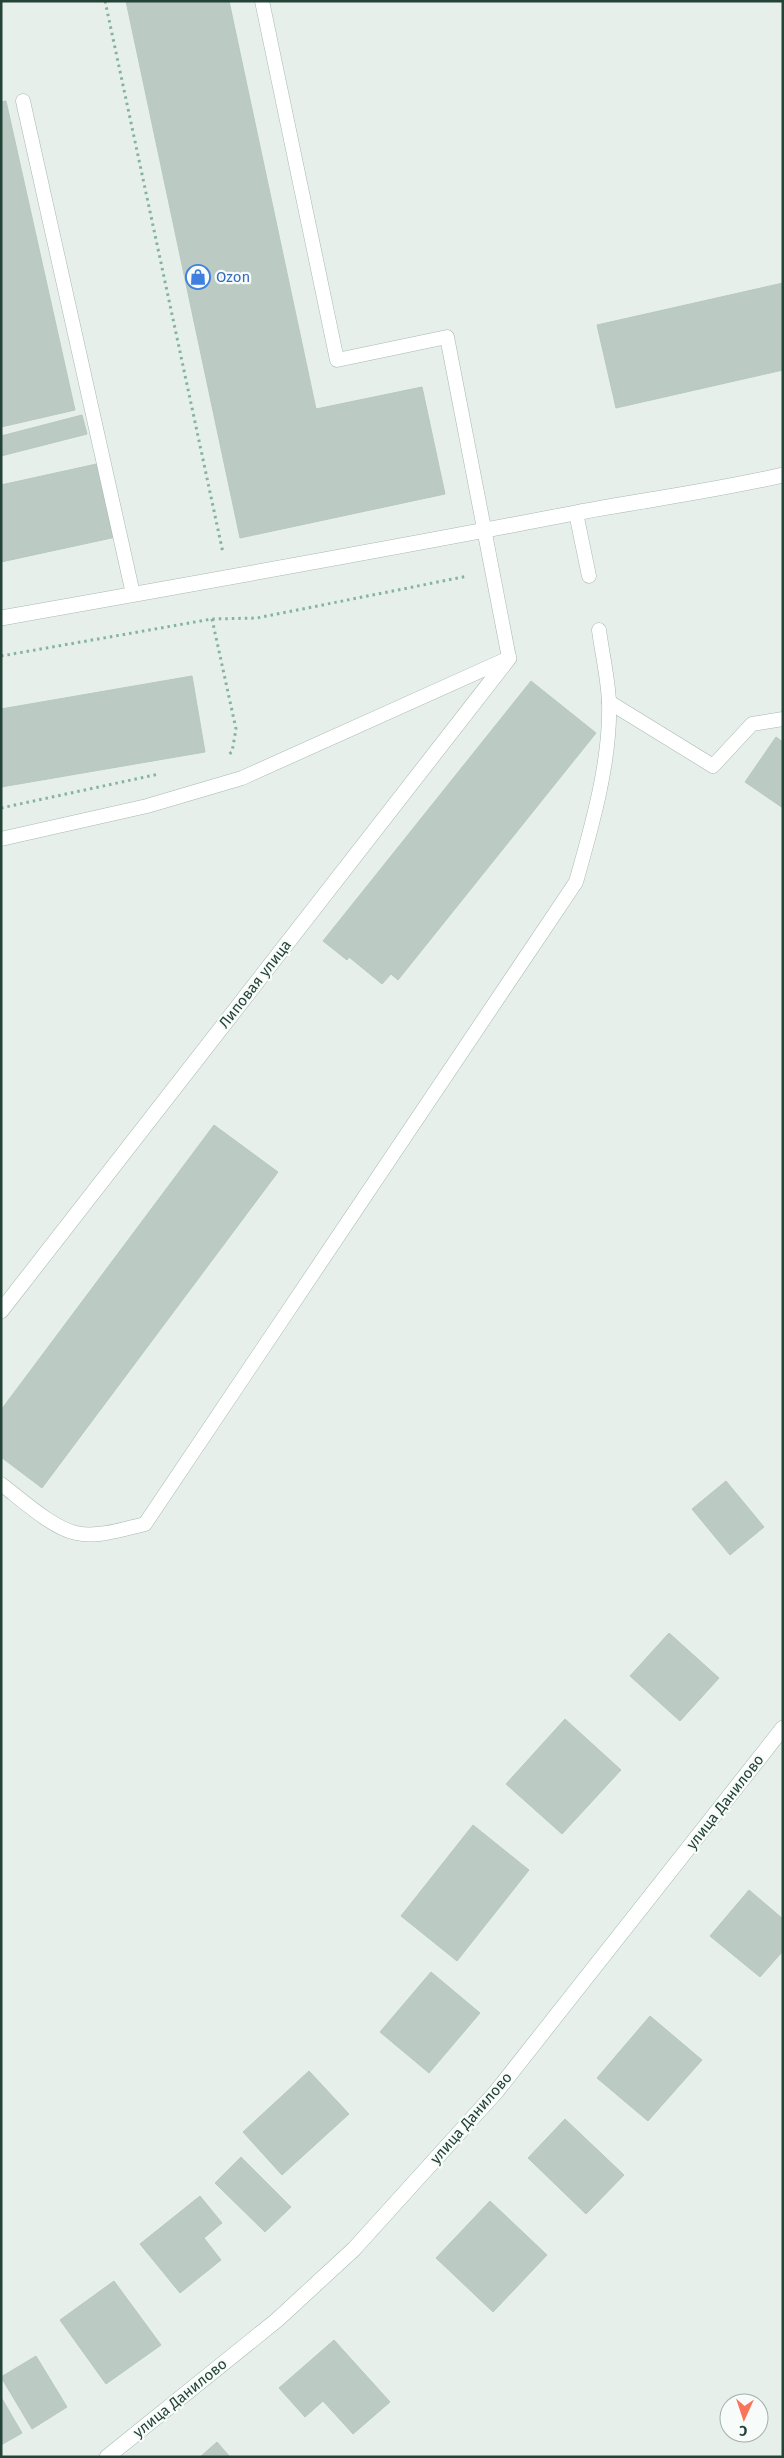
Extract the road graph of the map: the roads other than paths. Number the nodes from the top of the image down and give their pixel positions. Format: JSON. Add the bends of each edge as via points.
{"nodes":[{"id":1,"x":262,"y":1,"type":"edge"},
{"id":2,"x":23,"y":101,"type":"dead end"},
{"id":3,"x":783,"y":475,"type":"edge"},
{"id":4,"x":576,"y":513,"type":"junction"},
{"id":5,"x":485,"y":532,"type":"junction"},
{"id":6,"x":589,"y":576,"type":"dead end"},
{"id":7,"x":133,"y":594,"type":"junction"},
{"id":8,"x":1,"y":618,"type":"edge"},
{"id":9,"x":599,"y":630,"type":"dead end"},
{"id":10,"x":509,"y":658,"type":"junction"},
{"id":11,"x":609,"y":702,"type":"junction"},
{"id":12,"x":783,"y":719,"type":"edge"},
{"id":13,"x":1,"y":839,"type":"edge"},
{"id":14,"x":1,"y":1311,"type":"edge"},
{"id":15,"x":1,"y":1484,"type":"edge"},
{"id":16,"x":783,"y":1728,"type":"edge"},
{"id":17,"x":107,"y":2457,"type":"edge"}],
"edges":[{"from":1,"to":5,"type":"lane","via":[[337,360],[447,337]]},
{"from":2,"to":7,"type":"lane"},
{"from":3,"to":4,"type":"street"},
{"from":4,"to":5,"type":"street"},
{"from":4,"to":6,"type":"lane"},
{"from":5,"to":7,"type":"street"},
{"from":5,"to":10,"type":"lane"},
{"from":7,"to":8,"type":"street"},
{"from":9,"to":11,"type":"lane"},
{"from":10,"to":13,"type":"lane","via":[[242,778],[147,806]]},
{"from":10,"to":14,"type":"street","name":"Липовая улица"},
{"from":11,"to":12,"type":"lane","via":[[713,766],[752,724]]},
{"from":11,"to":15,"type":"lane","via":[[595,817],[576,882],[145,1524],[96,1534],[75,1533],[55,1524]]},
{"from":16,"to":17,"type":"street","name":"улица Данилово","via":[[496,2092],[354,2248],[278,2320]]}]}
